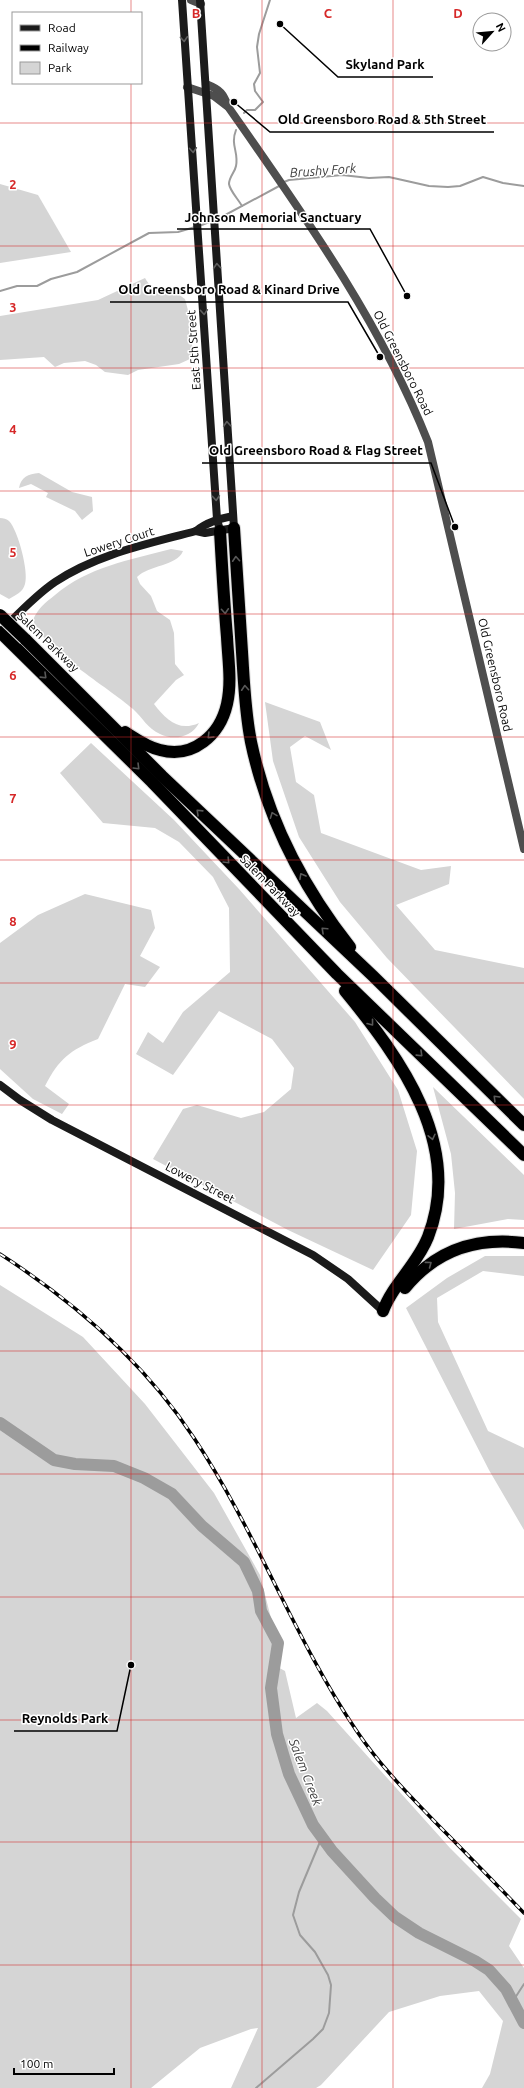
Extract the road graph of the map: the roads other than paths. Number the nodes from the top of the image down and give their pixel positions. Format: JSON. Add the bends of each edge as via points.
{"nodes":[{"id":1,"x":182,"y":0,"type":"edge"},
{"id":2,"x":191,"y":0,"type":"edge"},
{"id":3,"x":201,"y":2,"type":"edge"},
{"id":4,"x":187,"y":86,"type":"junction"},
{"id":5,"x":205,"y":88,"type":"junction"},
{"id":6,"x":234,"y":522,"type":"junction"},
{"id":7,"x":218,"y":525,"type":"junction"},
{"id":8,"x":196,"y":531,"type":"junction"},
{"id":9,"x":0,"y":614,"type":"edge"},
{"id":10,"x":0,"y":632,"type":"edge"},
{"id":11,"x":108,"y":720,"type":"junction"},
{"id":12,"x":524,"y":849,"type":"edge"},
{"id":13,"x":302,"y":939,"type":"junction"},
{"id":14,"x":373,"y":976,"type":"junction"},
{"id":15,"x":0,"y":1085,"type":"edge"},
{"id":16,"x":524,"y":1125,"type":"edge"},
{"id":17,"x":524,"y":1155,"type":"edge"},
{"id":18,"x":524,"y":1243,"type":"edge"},
{"id":19,"x":383,"y":1311,"type":"junction"}],
"edges":[{"from":1,"to":4,"type":"main road","name":"East 5th Street","one_way":true},
{"from":2,"to":3,"type":"street"},
{"from":3,"to":5,"type":"main road"},
{"from":4,"to":5,"type":"street","name":"Old Greensboro Road"},
{"from":4,"to":7,"type":"main road","name":"East 5th Street","one_way":true},
{"from":6,"to":5,"type":"main road","one_way":true},
{"from":5,"to":12,"type":"street","name":"Old Greensboro Road","via":[[220,91],[338,268],[413,405],[428,442]]},
{"from":6,"to":7,"type":"main road","name":"Lowery Court"},
{"from":6,"to":7,"type":"main road","name":"Lowery Court"},
{"from":14,"to":6,"type":"highway","one_way":true,"via":[[332,924],[309,888],[279,831],[263,787],[247,716]]},
{"from":7,"to":8,"type":"main road","name":"Lowery Court","via":[[203,525]]},
{"from":7,"to":8,"type":"main road","name":"Lowery Court","via":[[205,533]]},
{"from":7,"to":11,"type":"highway","one_way":true,"via":[[229,680],[227,704],[218,726],[196,747],[175,752],[161,751],[148,746]]},
{"from":8,"to":10,"type":"main road","name":"Lowery Court","via":[[114,554],[78,569],[40,593]]},
{"from":9,"to":11,"type":"highway","name":"Salem Parkway","bridge":true},
{"from":10,"to":13,"type":"highway","name":"Salem Parkway","one_way":true,"via":[[152,782]]},
{"from":14,"to":11,"type":"highway","name":"Salem Parkway","one_way":true,"via":[[189,802]]},
{"from":13,"to":17,"type":"highway","name":"Salem Parkway","one_way":true},
{"from":13,"to":19,"type":"highway","one_way":true,"via":[[393,1052],[417,1095],[434,1143],[437,1188],[432,1224],[417,1259],[386,1301]]},
{"from":16,"to":14,"type":"highway","name":"Salem Parkway","one_way":true},
{"from":15,"to":19,"type":"main road","name":"Lowery Street","via":[[52,1120],[313,1255],[348,1279]]},
{"from":19,"to":18,"type":"highway","one_way":true,"via":[[392,1305],[420,1271],[446,1253],[483,1242]]}]}
